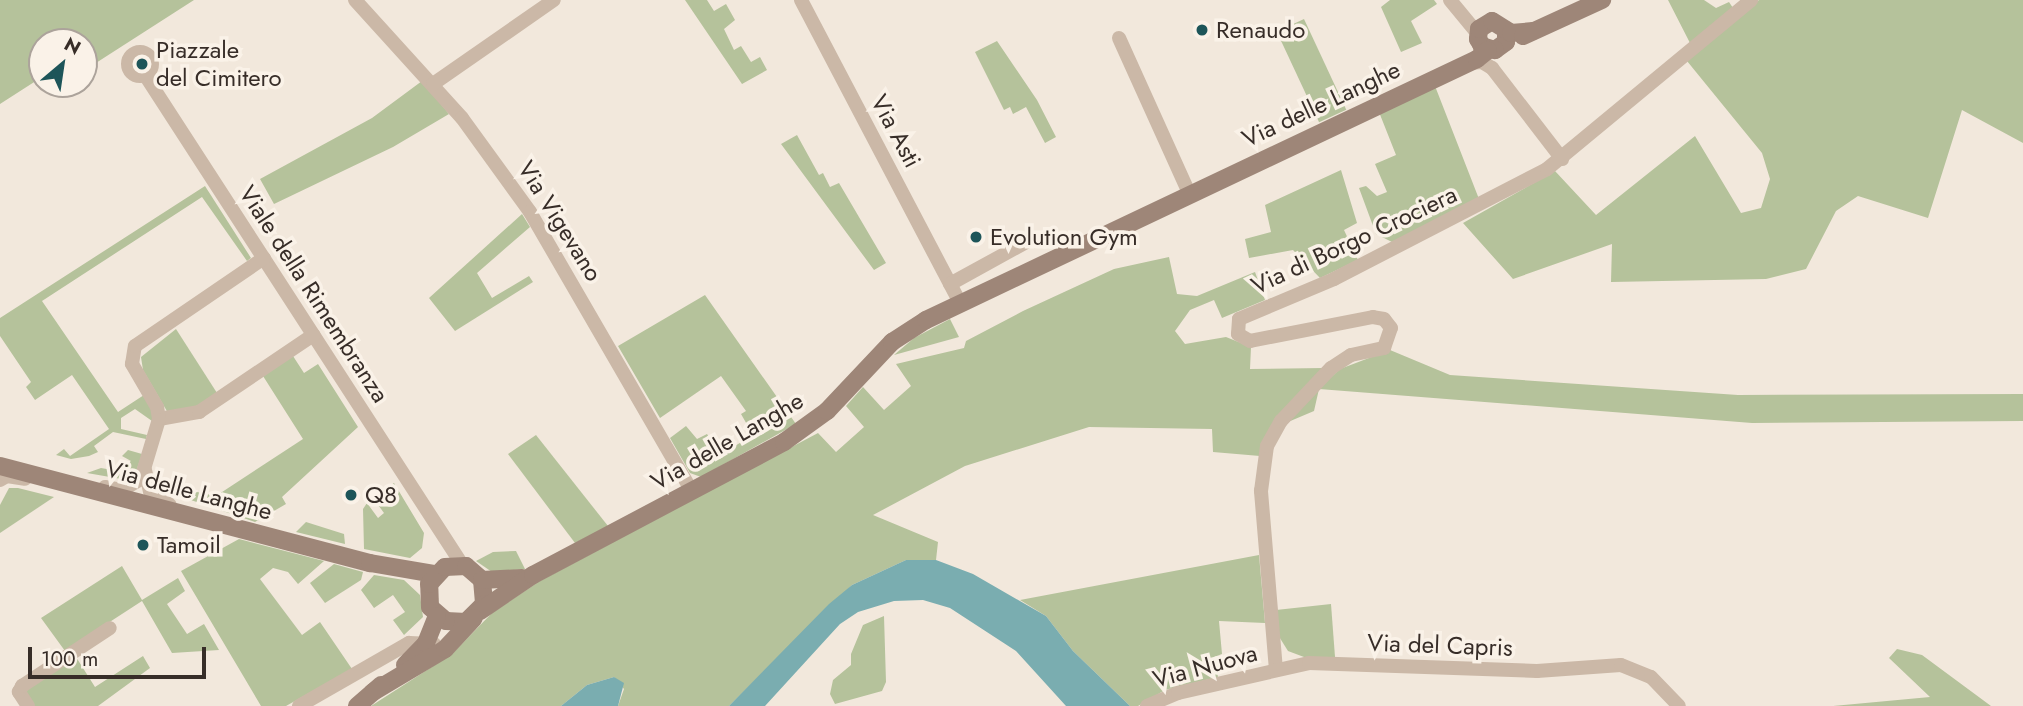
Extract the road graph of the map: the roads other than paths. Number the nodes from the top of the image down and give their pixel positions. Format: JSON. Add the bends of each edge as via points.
{"nodes":[{"id":1,"x":355,"y":0,"type":"edge"},
{"id":2,"x":554,"y":0,"type":"edge"},
{"id":3,"x":801,"y":0,"type":"edge"},
{"id":4,"x":1450,"y":0,"type":"edge"},
{"id":5,"x":1602,"y":0,"type":"edge"},
{"id":6,"x":1751,"y":0,"type":"edge"},
{"id":7,"x":1506,"y":36,"type":"junction"},
{"id":8,"x":1119,"y":38,"type":"dead end"},
{"id":9,"x":1479,"y":45,"type":"junction"},
{"id":10,"x":145,"y":75,"type":"dead end"},
{"id":11,"x":433,"y":84,"type":"junction"},
{"id":12,"x":1562,"y":159,"type":"junction"},
{"id":13,"x":1189,"y":193,"type":"junction"},
{"id":14,"x":1030,"y":240,"type":"dead end"},
{"id":15,"x":264,"y":258,"type":"junction"},
{"id":16,"x":950,"y":284,"type":"junction"},
{"id":17,"x":960,"y":303,"type":"junction"},
{"id":18,"x":313,"y":335,"type":"junction"},
{"id":19,"x":159,"y":419,"type":"junction"},
{"id":20,"x":0,"y":466,"type":"edge"},
{"id":21,"x":145,"y":470,"type":"junction"},
{"id":22,"x":0,"y":480,"type":"edge"},
{"id":23,"x":52,"y":480,"type":"junction"},
{"id":24,"x":90,"y":490,"type":"junction"},
{"id":25,"x":692,"y":491,"type":"junction"},
{"id":26,"x":189,"y":515,"type":"junction"},
{"id":27,"x":442,"y":539,"type":"junction"},
{"id":28,"x":463,"y":566,"type":"junction"},
{"id":29,"x":533,"y":575,"type":"junction"},
{"id":30,"x":436,"y":577,"type":"junction"},
{"id":31,"x":482,"y":580,"type":"junction"},
{"id":32,"x":477,"y":614,"type":"junction"},
{"id":33,"x":437,"y":616,"type":"junction"},
{"id":34,"x":110,"y":628,"type":"dead end"},
{"id":35,"x":426,"y":643,"type":"junction"},
{"id":36,"x":450,"y":645,"type":"junction"},
{"id":37,"x":1276,"y":670,"type":"junction"},
{"id":38,"x":373,"y":692,"type":"junction"},
{"id":39,"x":27,"y":706,"type":"edge"},
{"id":40,"x":299,"y":706,"type":"edge"},
{"id":41,"x":357,"y":706,"type":"edge"},
{"id":42,"x":1147,"y":706,"type":"edge"},
{"id":43,"x":1679,"y":706,"type":"edge"}],
"edges":[{"from":1,"to":11,"type":"street","name":"Via Vigevano"},
{"from":2,"to":11,"type":"street"},
{"from":3,"to":16,"type":"street","name":"Via Asti"},
{"from":4,"to":9,"type":"street","via":[[1466,15]]},
{"from":5,"to":7,"type":"main road","name":"Via delle Langhe","via":[[1532,32]]},
{"from":6,"to":12,"type":"street","name":"Via di Borgo Crociera"},
{"from":7,"to":9,"type":"main road","name":"Via delle Langhe"},
{"from":7,"to":9,"type":"main road","via":[[1498,22]]},
{"from":8,"to":13,"type":"street"},
{"from":9,"to":12,"type":"street","via":[[1482,62],[1492,68]]},
{"from":9,"to":13,"type":"main road","name":"Via delle Langhe"},
{"from":10,"to":15,"type":"street","name":"Viale della Rimembranza"},
{"from":11,"to":25,"type":"street","name":"Via Vigevano","via":[[544,233]]},
{"from":12,"to":37,"type":"street","name":"Via di Borgo Crociera","via":[[1358,267],[1239,319],[1238,334],[1250,341],[1373,317],[1384,319],[1391,328],[1384,348],[1351,355],[1331,368],[1281,421],[1267,446],[1261,491]]},
{"from":13,"to":17,"type":"main road","name":"Via delle Langhe"},
{"from":14,"to":16,"type":"street"},
{"from":15,"to":18,"type":"street","name":"Viale della Rimembranza"},
{"from":15,"to":19,"type":"street","via":[[135,346],[132,364]]},
{"from":16,"to":17,"type":"street","name":"Via Asti"},
{"from":17,"to":25,"type":"main road","name":"Via delle Langhe","via":[[892,342],[814,422]]},
{"from":18,"to":19,"type":"street","via":[[199,412]]},
{"from":18,"to":27,"type":"street","name":"Viale della Rimembranza"},
{"from":19,"to":21,"type":"street"},
{"from":20,"to":23,"type":"main road","name":"Via delle Langhe"},
{"from":21,"to":24,"type":"street","via":[[127,488]]},
{"from":21,"to":26,"type":"street","via":[[154,496]]},
{"from":22,"to":23,"type":"street","name":"Via delle Langhe","via":[[13,476]]},
{"from":23,"to":24,"type":"main road","name":"Via delle Langhe"},
{"from":24,"to":26,"type":"main road","name":"Via delle Langhe"},
{"from":25,"to":29,"type":"main road","name":"Via delle Langhe"},
{"from":26,"to":30,"type":"main road","name":"Via delle Langhe"},
{"from":27,"to":28,"type":"street","name":"Viale della Rimembranza"},
{"from":27,"to":30,"type":"street"},
{"from":28,"to":30,"type":"main road","name":"Via delle Langhe"},
{"from":28,"to":31,"type":"main road"},
{"from":29,"to":31,"type":"main road","name":"Via delle Langhe"},
{"from":29,"to":32,"type":"main road","name":"Via delle Langhe"},
{"from":30,"to":33,"type":"main road","via":[[430,607]]},
{"from":31,"to":32,"type":"main road","via":[[486,596]]},
{"from":32,"to":33,"type":"main road","via":[[456,624]]},
{"from":32,"to":36,"type":"main road","name":"Via delle Langhe"},
{"from":33,"to":35,"type":"main road"},
{"from":34,"to":39,"type":"street","via":[[22,686],[19,692]]},
{"from":35,"to":36,"type":"street"},
{"from":35,"to":38,"type":"main road"},
{"from":35,"to":40,"type":"street","via":[[403,645]]},
{"from":36,"to":38,"type":"main road","name":"Via delle Langhe"},
{"from":37,"to":42,"type":"street","name":"Via Nuova","via":[[1178,692]]},
{"from":37,"to":43,"type":"street","name":"Via del Capris","via":[[1309,663],[1537,671],[1626,666],[1667,689]]},
{"from":38,"to":41,"type":"main road"}]}
